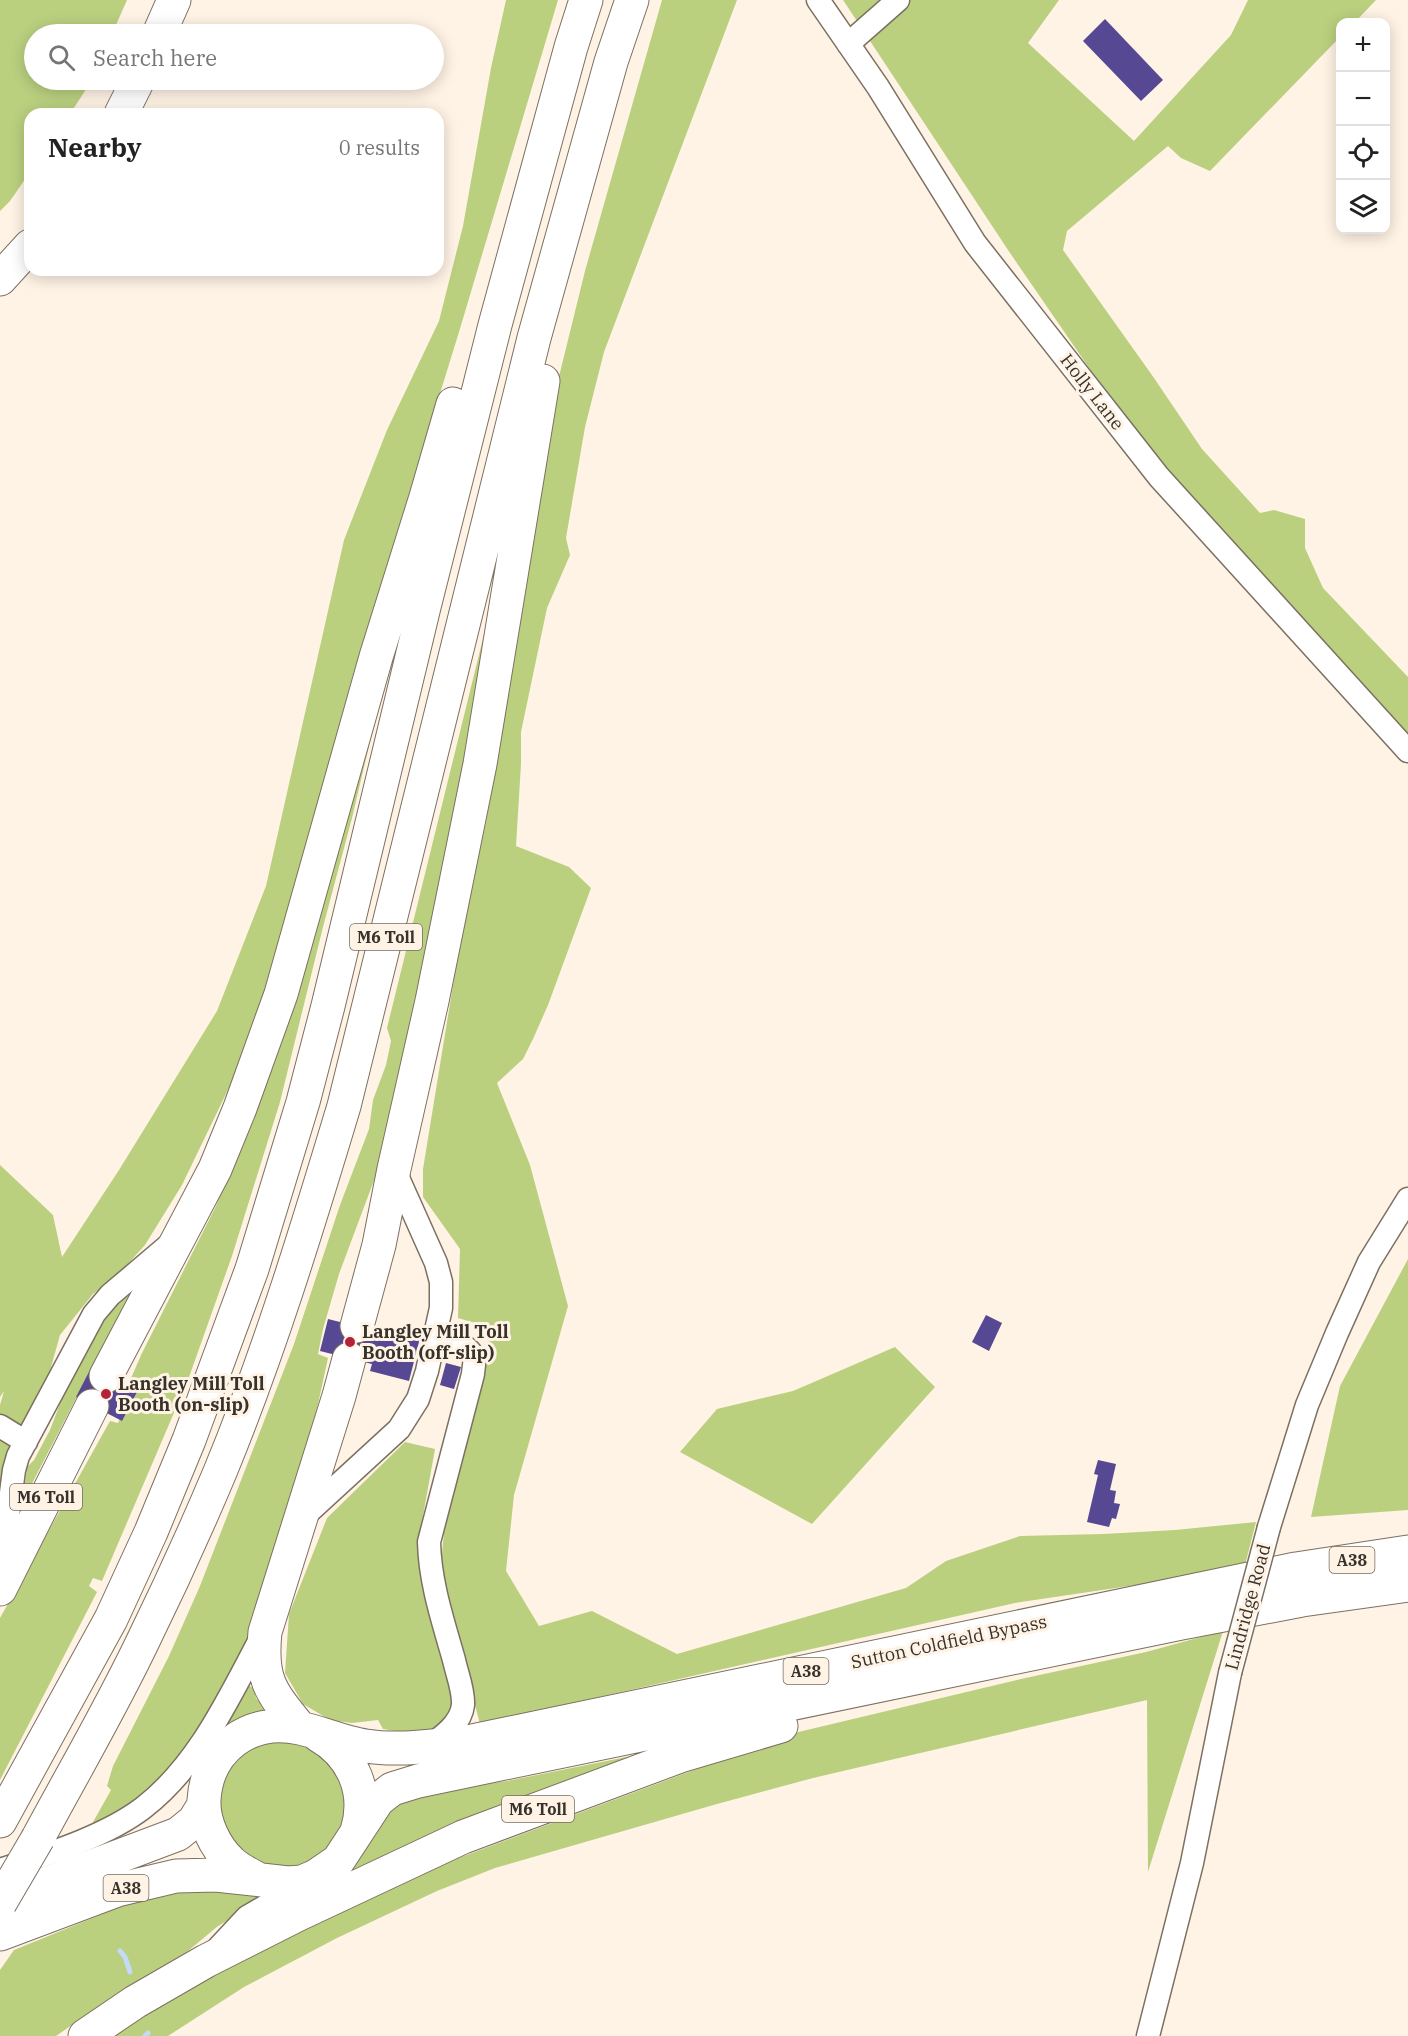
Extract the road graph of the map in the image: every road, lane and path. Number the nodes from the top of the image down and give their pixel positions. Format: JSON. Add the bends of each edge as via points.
{"nodes":[{"id":1,"x":174,"y":0,"type":"edge"},
{"id":2,"x":586,"y":0,"type":"edge"},
{"id":3,"x":632,"y":0,"type":"edge"},
{"id":4,"x":818,"y":0,"type":"edge"},
{"id":5,"x":898,"y":0,"type":"edge"},
{"id":6,"x":163,"y":24,"type":"edge"},
{"id":7,"x":848,"y":44,"type":"junction"},
{"id":8,"x":571,"y":47,"type":"junction"},
{"id":9,"x":611,"y":62,"type":"junction"},
{"id":10,"x":133,"y":90,"type":"edge"},
{"id":11,"x":124,"y":108,"type":"edge"},
{"id":12,"x":24,"y":253,"type":"edge"},
{"id":13,"x":0,"y":279,"type":"edge"},
{"id":14,"x":1408,"y":751,"type":"edge"},
{"id":15,"x":394,"y":1168,"type":"junction"},
{"id":16,"x":1408,"y":1199,"type":"edge"},
{"id":17,"x":181,"y":1236,"type":"junction"},
{"id":18,"x":357,"y":1326,"type":"dead end"},
{"id":19,"x":434,"y":1338,"type":"junction"},
{"id":20,"x":349,"y":1359,"type":"dead end"},
{"id":21,"x":106,"y":1376,"type":"dead end"},
{"id":22,"x":92,"y":1406,"type":"dead end"},
{"id":23,"x":0,"y":1426,"type":"edge"},
{"id":24,"x":26,"y":1442,"type":"junction"},
{"id":25,"x":300,"y":1520,"type":"junction"},
{"id":26,"x":1408,"y":1552,"type":"edge"},
{"id":27,"x":0,"y":1580,"type":"edge"},
{"id":28,"x":1408,"y":1585,"type":"edge"},
{"id":29,"x":0,"y":1589,"type":"edge"},
{"id":30,"x":265,"y":1632,"type":"junction"},
{"id":31,"x":1022,"y":1656,"type":"junction"},
{"id":32,"x":307,"y":1730,"type":"junction"},
{"id":33,"x":428,"y":1747,"type":"junction"},
{"id":34,"x":204,"y":1805,"type":"junction"},
{"id":35,"x":0,"y":1821,"type":"edge"},
{"id":36,"x":354,"y":1840,"type":"junction"},
{"id":37,"x":0,"y":1870,"type":"edge"},
{"id":38,"x":316,"y":1876,"type":"junction"},
{"id":39,"x":258,"y":1879,"type":"junction"},
{"id":40,"x":0,"y":1902,"type":"edge"},
{"id":41,"x":0,"y":1934,"type":"edge"},
{"id":42,"x":206,"y":1961,"type":"junction"},
{"id":43,"x":85,"y":2036,"type":"edge"},
{"id":44,"x":1148,"y":2036,"type":"edge"}],
"edges":[{"from":1,"to":6,"type":"highway"},
{"from":2,"to":8,"type":"highway","number":"M6 Toll"},
{"from":3,"to":9,"type":"highway","number":"M6 Toll"},
{"from":4,"to":7,"type":"street","name":"Holly Lane"},
{"from":5,"to":7,"type":"street"},
{"from":7,"to":14,"type":"street","name":"Holly Lane","via":[[975,243],[1159,477]]},
{"from":8,"to":17,"type":"highway","number":"M6 Toll","via":[[473,333],[281,994],[228,1138]]},
{"from":8,"to":35,"type":"highway","number":"M6 Toll","via":[[489,348],[303,1102],[252,1269],[151,1532],[111,1619]]},
{"from":9,"to":15,"type":"highway","via":[[542,387],[480,764]]},
{"from":9,"to":40,"type":"highway","number":"M6 Toll","bridge":true,"via":[[534,338],[344,1106],[306,1231],[243,1413],[183,1556],[143,1642]]},
{"from":10,"to":11,"type":"highway"},
{"from":12,"to":13,"type":"highway"},
{"from":15,"to":18,"type":"highway","via":[[380,1245]]},
{"from":15,"to":19,"type":"street","via":[[441,1282],[441,1308]]},
{"from":16,"to":44,"type":"street","name":"Lindridge Road","bridge":true,"via":[[1369,1262],[1337,1333],[1307,1406],[1269,1527],[1230,1673],[1192,1863]]},
{"from":17,"to":21,"type":"highway","number":"M6 Toll"},
{"from":17,"to":24,"type":"street","via":[[110,1295],[94,1314]]},
{"from":19,"to":25,"type":"street","via":[[418,1399],[399,1429]]},
{"from":19,"to":33,"type":"street","via":[[458,1343],[474,1359],[429,1542],[429,1568],[463,1705],[447,1733]]},
{"from":20,"to":25,"type":"highway"},
{"from":22,"to":29,"type":"highway","number":"M6 Toll"},
{"from":23,"to":24,"type":"street"},
{"from":24,"to":27,"type":"street","via":[[14,1470]]},
{"from":25,"to":30,"type":"highway"},
{"from":26,"to":33,"type":"highway","name":"Sutton Coldfield Bypass","number":"A38","via":[[1296,1569],[474,1741]]},
{"from":28,"to":31,"type":"highway","name":"Sutton Coldfield Bypass","number":"A38","via":[[1302,1600]]},
{"from":30,"to":32,"type":"highway","via":[[265,1673],[273,1694]]},
{"from":30,"to":37,"type":"street","via":[[195,1755],[171,1784],[141,1810],[111,1827]]},
{"from":31,"to":36,"type":"highway","name":"Sutton Coldfield Bypass","number":"A38","via":[[418,1781],[392,1789],[378,1800]]},
{"from":31,"to":42,"type":"highway","number":"M6 Toll","via":[[680,1756],[463,1837]]},
{"from":32,"to":33,"type":"highway","name":"Sutton Coldfield Bypass","number":"A38","via":[[367,1746]]},
{"from":32,"to":34,"type":"highway","name":"Sutton Coldfield Bypass","number":"A38","via":[[279,1726],[260,1729],[230,1743],[211,1769]]},
{"from":32,"to":36,"type":"highway","name":"Sutton Coldfield Bypass","number":"A38","via":[[340,1750],[353,1769],[362,1804]]},
{"from":34,"to":39,"type":"highway","name":"Sutton Coldfield Bypass","number":"A38","via":[[215,1842],[231,1863]]},
{"from":34,"to":40,"type":"highway","name":"Sutton Coldfield Bypass","number":"A38","via":[[194,1821],[178,1834]]},
{"from":36,"to":38,"type":"highway","name":"Sutton Coldfield Bypass","number":"A38","via":[[338,1861]]},
{"from":38,"to":39,"type":"highway","name":"Sutton Coldfield Bypass","number":"A38","via":[[288,1883]]},
{"from":38,"to":42,"type":"street","via":[[248,1917]]},
{"from":39,"to":41,"type":"highway","name":"Sutton Coldfield Bypass","number":"A38","via":[[216,1875],[147,1882]]},
{"from":42,"to":43,"type":"highway","number":"M6 Toll"}]}
